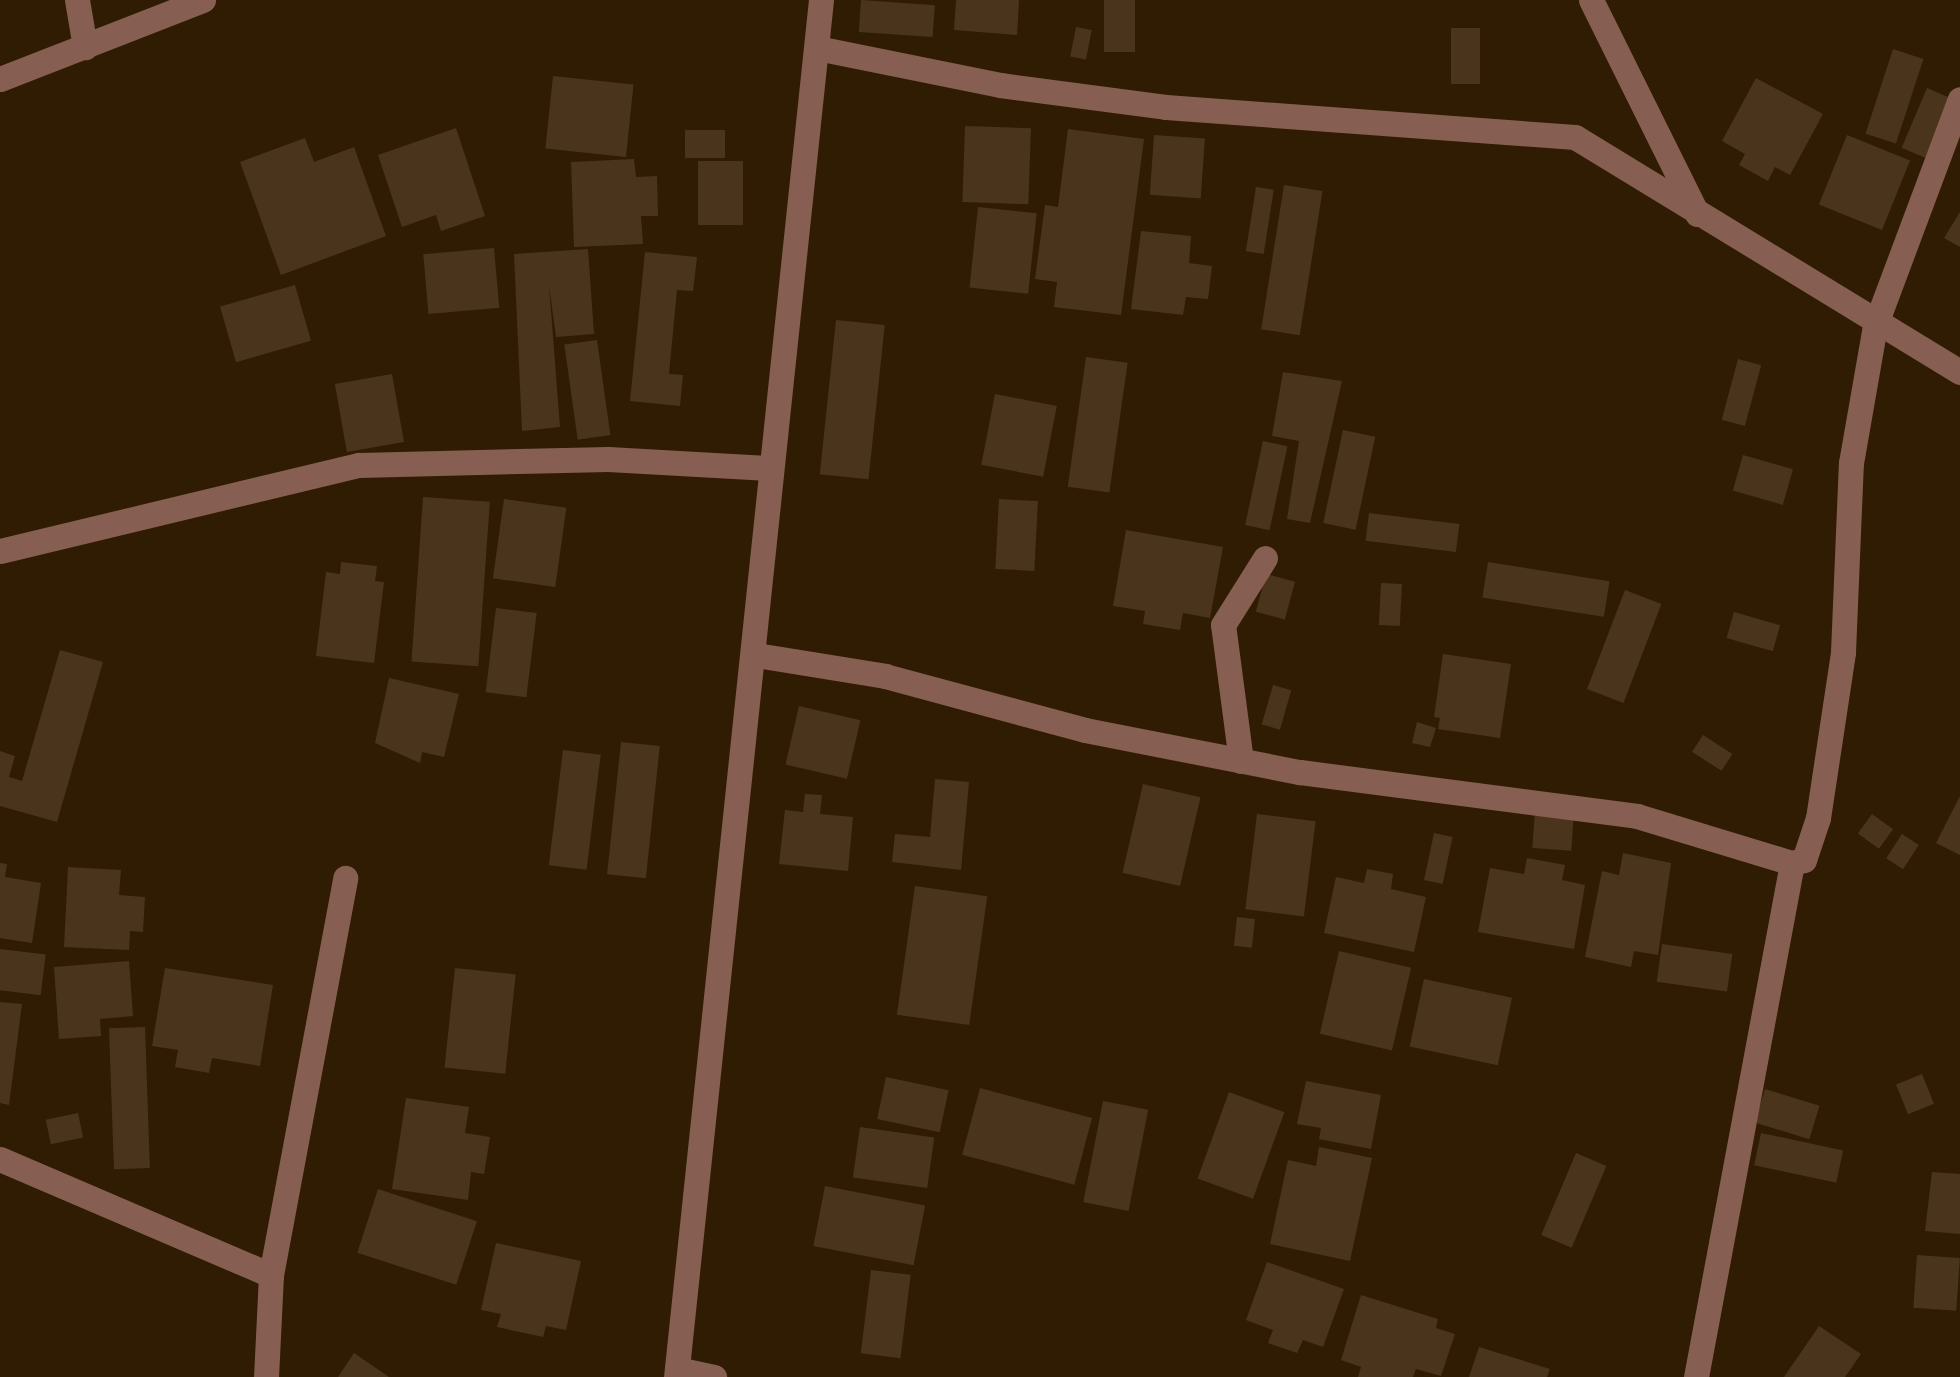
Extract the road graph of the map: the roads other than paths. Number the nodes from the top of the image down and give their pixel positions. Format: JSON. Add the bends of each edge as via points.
{"nodes":[{"id":1,"x":77,"y":0,"type":"edge"},
{"id":2,"x":203,"y":0,"type":"edge"},
{"id":3,"x":821,"y":0,"type":"edge"},
{"id":4,"x":1591,"y":0,"type":"edge"},
{"id":5,"x":85,"y":47,"type":"junction"},
{"id":6,"x":817,"y":48,"type":"junction"},
{"id":7,"x":0,"y":79,"type":"edge"},
{"id":8,"x":1960,"y":98,"type":"edge"},
{"id":9,"x":1697,"y":214,"type":"junction"},
{"id":10,"x":1875,"y":326,"type":"junction"},
{"id":11,"x":1960,"y":372,"type":"edge"},
{"id":12,"x":769,"y":468,"type":"junction"},
{"id":13,"x":0,"y":551,"type":"edge"},
{"id":14,"x":1266,"y":558,"type":"dead end"},
{"id":15,"x":756,"y":655,"type":"junction"},
{"id":16,"x":1241,"y":761,"type":"junction"},
{"id":17,"x":1792,"y":862,"type":"junction"},
{"id":18,"x":345,"y":878,"type":"dead end"},
{"id":19,"x":0,"y":1158,"type":"edge"},
{"id":20,"x":271,"y":1275,"type":"junction"},
{"id":21,"x":676,"y":1373,"type":"edge"},
{"id":22,"x":266,"y":1377,"type":"edge"},
{"id":23,"x":714,"y":1377,"type":"edge"},
{"id":24,"x":1696,"y":1377,"type":"edge"}],
"edges":[{"from":1,"to":5,"type":"street"},
{"from":2,"to":5,"type":"street"},
{"from":3,"to":6,"type":"street"},
{"from":4,"to":9,"type":"street"},
{"from":5,"to":7,"type":"street"},
{"from":6,"to":9,"type":"street","via":[[1000,85],[1166,107],[1546,131],[1601,148]]},
{"from":6,"to":12,"type":"street"},
{"from":8,"to":10,"type":"street"},
{"from":9,"to":10,"type":"street"},
{"from":10,"to":11,"type":"street"},
{"from":10,"to":17,"type":"street","via":[[1851,463],[1843,652],[1818,818],[1804,860]]},
{"from":12,"to":13,"type":"street","via":[[608,459],[359,465]]},
{"from":12,"to":15,"type":"street"},
{"from":14,"to":16,"type":"street","via":[[1222,625]]},
{"from":15,"to":16,"type":"street","via":[[885,676],[1085,730]]},
{"from":15,"to":21,"type":"street"},
{"from":16,"to":17,"type":"street","via":[[1637,816]]},
{"from":17,"to":24,"type":"street"},
{"from":18,"to":20,"type":"street"},
{"from":19,"to":20,"type":"street"},
{"from":20,"to":22,"type":"street"},
{"from":21,"to":23,"type":"street"}]}
